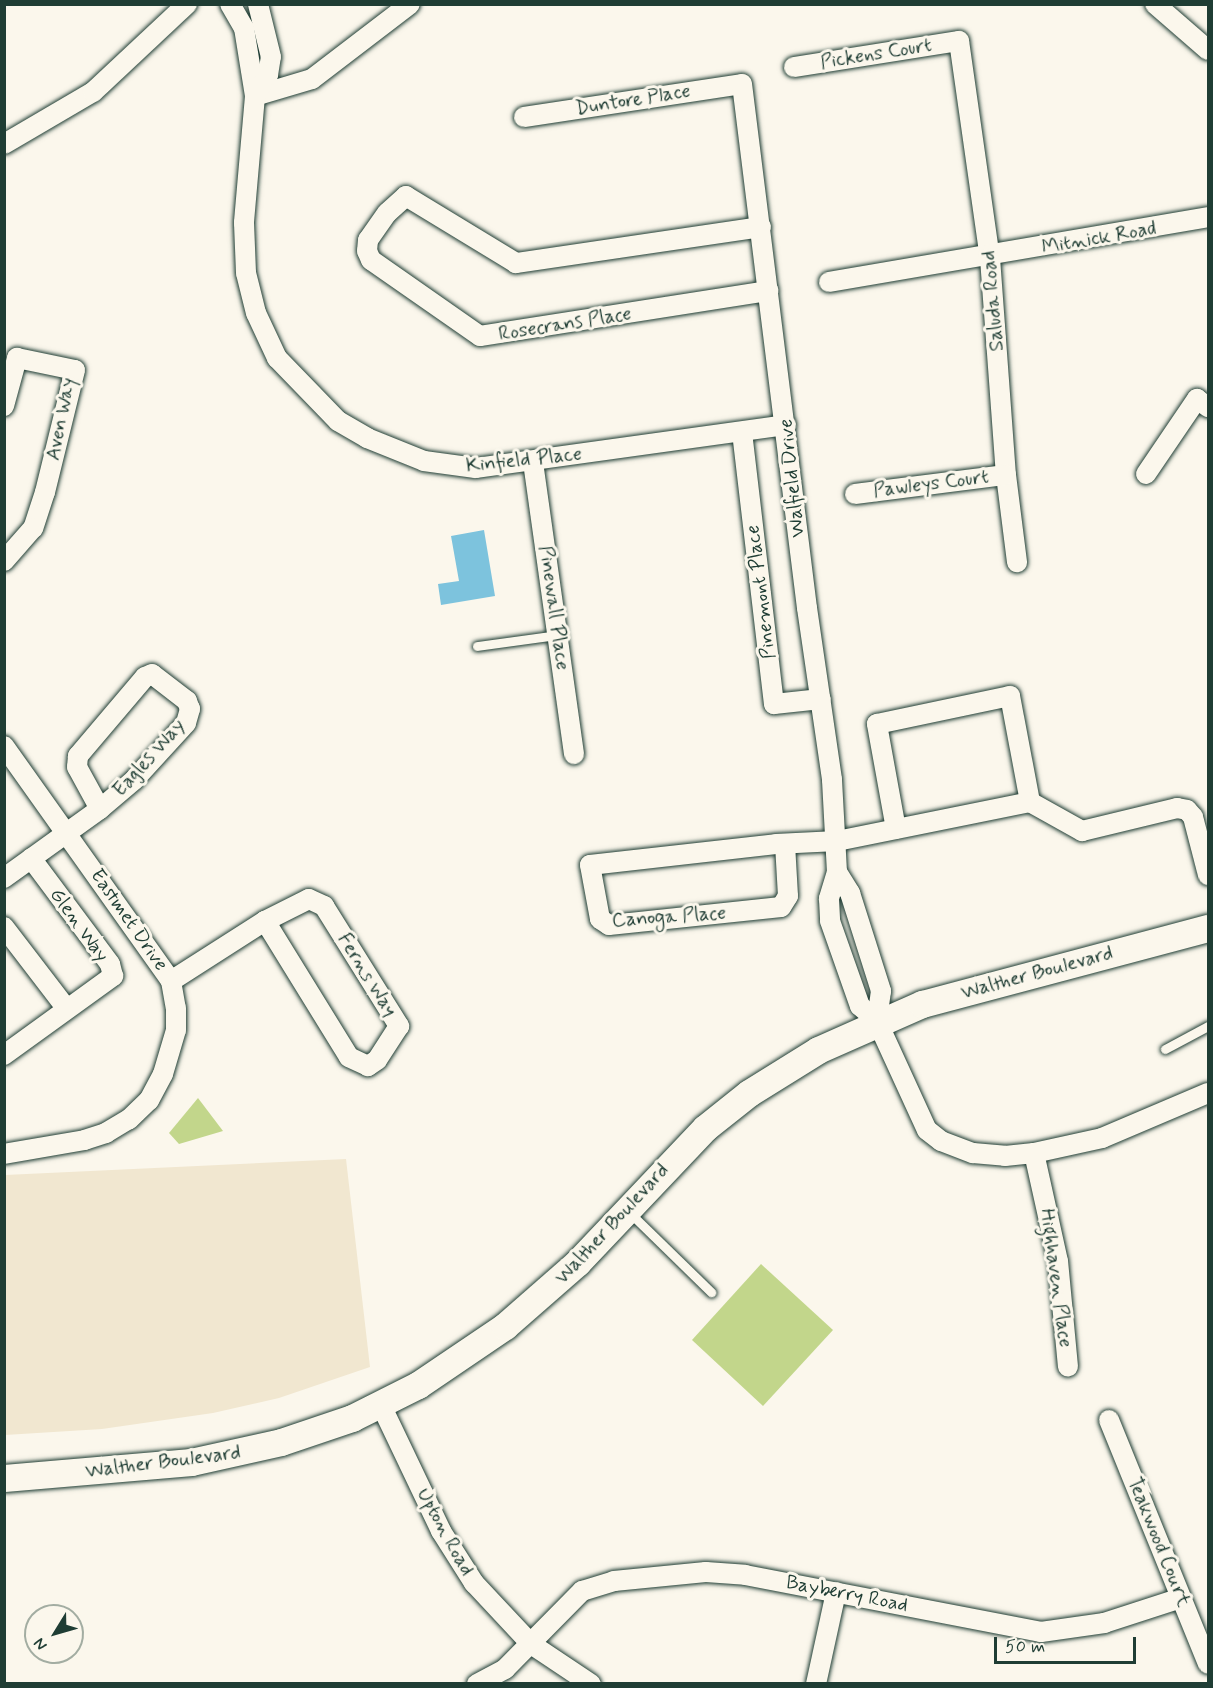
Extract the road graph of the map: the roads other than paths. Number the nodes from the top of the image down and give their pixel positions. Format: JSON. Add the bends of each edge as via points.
{"nodes":[{"id":1,"x":187,"y":4,"type":"edge"},
{"id":2,"x":230,"y":4,"type":"edge"},
{"id":3,"x":258,"y":4,"type":"edge"},
{"id":4,"x":410,"y":4,"type":"edge"},
{"id":5,"x":1155,"y":4,"type":"edge"},
{"id":6,"x":959,"y":41,"type":"joint"},
{"id":7,"x":1209,"y":50,"type":"edge"},
{"id":8,"x":794,"y":67,"type":"dead end"},
{"id":9,"x":742,"y":84,"type":"joint"},
{"id":10,"x":255,"y":96,"type":"junction"},
{"id":11,"x":524,"y":117,"type":"dead end"},
{"id":12,"x":4,"y":144,"type":"edge"},
{"id":13,"x":1209,"y":217,"type":"edge"},
{"id":14,"x":761,"y":226,"type":"junction"},
{"id":15,"x":990,"y":258,"type":"junction"},
{"id":16,"x":829,"y":282,"type":"dead end"},
{"id":17,"x":770,"y":291,"type":"junction"},
{"id":18,"x":4,"y":406,"type":"edge"},
{"id":19,"x":1209,"y":407,"type":"edge"},
{"id":20,"x":786,"y":425,"type":"junction"},
{"id":21,"x":742,"y":432,"type":"junction"},
{"id":22,"x":533,"y":462,"type":"junction"},
{"id":23,"x":1146,"y":474,"type":"dead end"},
{"id":24,"x":1006,"y":475,"type":"junction"},
{"id":25,"x":855,"y":494,"type":"dead end"},
{"id":26,"x":4,"y":561,"type":"edge"},
{"id":27,"x":1017,"y":562,"type":"dead end"},
{"id":28,"x":557,"y":635,"type":"junction"},
{"id":29,"x":477,"y":646,"type":"dead end"},
{"id":30,"x":821,"y":699,"type":"junction"},
{"id":31,"x":4,"y":746,"type":"edge"},
{"id":32,"x":574,"y":754,"type":"dead end"},
{"id":33,"x":1030,"y":802,"type":"junction"},
{"id":34,"x":100,"y":809,"type":"junction"},
{"id":35,"x":896,"y":829,"type":"junction"},
{"id":36,"x":69,"y":835,"type":"junction"},
{"id":37,"x":837,"y":841,"type":"junction"},
{"id":38,"x":785,"y":844,"type":"junction"},
{"id":39,"x":31,"y":858,"type":"junction"},
{"id":40,"x":837,"y":872,"type":"junction"},
{"id":41,"x":1209,"y":875,"type":"edge"},
{"id":42,"x":4,"y":878,"type":"edge"},
{"id":43,"x":265,"y":921,"type":"junction"},
{"id":44,"x":4,"y":927,"type":"edge"},
{"id":45,"x":1209,"y":928,"type":"edge"},
{"id":46,"x":171,"y":981,"type":"junction"},
{"id":47,"x":67,"y":1010,"type":"junction"},
{"id":48,"x":877,"y":1021,"type":"junction"},
{"id":49,"x":1209,"y":1026,"type":"edge"},
{"id":50,"x":1165,"y":1049,"type":"dead end"},
{"id":51,"x":4,"y":1055,"type":"edge"},
{"id":52,"x":1209,"y":1093,"type":"edge"},
{"id":53,"x":1034,"y":1153,"type":"junction"},
{"id":54,"x":4,"y":1154,"type":"edge"},
{"id":55,"x":626,"y":1209,"type":"junction"},
{"id":56,"x":711,"y":1292,"type":"dead end"},
{"id":57,"x":1068,"y":1367,"type":"dead end"},
{"id":58,"x":381,"y":1405,"type":"junction"},
{"id":59,"x":1109,"y":1420,"type":"dead end"},
{"id":60,"x":4,"y":1478,"type":"edge"},
{"id":61,"x":836,"y":1592,"type":"junction"},
{"id":62,"x":1181,"y":1598,"type":"junction"},
{"id":63,"x":531,"y":1644,"type":"junction"},
{"id":64,"x":1209,"y":1664,"type":"edge"},
{"id":65,"x":477,"y":1683,"type":"edge"},
{"id":66,"x":591,"y":1683,"type":"edge"},
{"id":67,"x":816,"y":1683,"type":"edge"}],
"edges":[{"from":1,"to":12,"type":"street","via":[[93,92]]},
{"from":2,"to":10,"type":"street","name":"Kinfield Place","via":[[244,28]]},
{"from":3,"to":10,"type":"street","name":"Kinfield Place","via":[[271,57],[268,75]]},
{"from":4,"to":10,"type":"street","via":[[312,79]]},
{"from":5,"to":7,"type":"street"},
{"from":6,"to":8,"type":"street","name":"Pickens Court"},
{"from":6,"to":15,"type":"street","name":"Saluda Road"},
{"from":9,"to":11,"type":"street","name":"Duntore Place"},
{"from":9,"to":14,"type":"street","name":"Walfield Drive"},
{"from":10,"to":22,"type":"street","name":"Kinfield Place","via":[[244,223],[246,273],[256,313],[277,358],[338,421],[391,449],[450,467]]},
{"from":13,"to":15,"type":"street","name":"Mitnick Road"},
{"from":14,"to":17,"type":"street","name":"Walfield Drive"},
{"from":14,"to":17,"type":"street","name":"Rosecrans Place","via":[[516,263],[406,196],[387,213],[368,240],[367,251],[371,260],[480,336]]},
{"from":15,"to":16,"type":"street","name":"Mitnick Road"},
{"from":15,"to":24,"type":"street","name":"Saluda Road"},
{"from":17,"to":20,"type":"street","name":"Walfield Drive"},
{"from":18,"to":26,"type":"street","name":"Aven Way","via":[[17,358],[75,370],[33,528]]},
{"from":19,"to":23,"type":"street","via":[[1197,399]]},
{"from":20,"to":21,"type":"street","name":"Kinfield Place"},
{"from":20,"to":30,"type":"street","name":"Walfield Drive"},
{"from":21,"to":22,"type":"street","name":"Kinfield Place"},
{"from":21,"to":30,"type":"street","name":"Pinemont Place","via":[[774,704]]},
{"from":22,"to":28,"type":"street","name":"Pinewall Place"},
{"from":24,"to":25,"type":"street","name":"Pawleys Court"},
{"from":24,"to":27,"type":"street","name":"Saluda Road"},
{"from":28,"to":29,"type":"lane"},
{"from":28,"to":32,"type":"street","name":"Pinewall Place"},
{"from":30,"to":37,"type":"street","name":"Walfield Drive"},
{"from":31,"to":36,"type":"street","name":"Eastmet Drive"},
{"from":33,"to":35,"type":"street","name":"Canoga Place"},
{"from":33,"to":35,"type":"street","via":[[1010,696],[878,724]]},
{"from":33,"to":41,"type":"street","via":[[1082,831],[1177,808],[1187,810]]},
{"from":34,"to":34,"type":"street","name":"Eagles Way","via":[[134,780],[186,723],[190,709],[187,700],[153,674],[145,677],[78,756],[77,766]]},
{"from":34,"to":36,"type":"street","name":"Eagles Way"},
{"from":35,"to":37,"type":"street","name":"Canoga Place"},
{"from":36,"to":39,"type":"street"},
{"from":36,"to":46,"type":"street","name":"Eastmet Drive"},
{"from":37,"to":38,"type":"street","name":"Canoga Place"},
{"from":37,"to":40,"type":"street","name":"Walfield Drive"},
{"from":38,"to":38,"type":"street","name":"Canoga Place","via":[[788,896],[781,907],[609,925],[600,919],[590,865]]},
{"from":39,"to":42,"type":"street"},
{"from":39,"to":47,"type":"street","name":"Glen Way","via":[[111,970],[112,976]]},
{"from":40,"to":48,"type":"street","name":"Walfield Drive","via":[[850,893],[881,991]]},
{"from":40,"to":48,"type":"street","name":"Walfield Drive","via":[[829,899],[830,921],[860,1006]]},
{"from":43,"to":43,"type":"street","name":"Ferns Way","via":[[349,1057],[368,1066],[377,1060],[399,1026],[324,906],[309,898]]},
{"from":43,"to":46,"type":"street","name":"Ferns Way"},
{"from":44,"to":47,"type":"street"},
{"from":45,"to":48,"type":"main road","name":"Walther Boulevard","via":[[969,990]]},
{"from":46,"to":54,"type":"street","name":"Eastmet Drive","via":[[176,1008],[171,1051],[157,1087],[139,1110],[106,1133]]},
{"from":47,"to":51,"type":"street","name":"Glen Way"},
{"from":48,"to":53,"type":"street","via":[[927,1130],[950,1146],[973,1153]]},
{"from":48,"to":55,"type":"main road","name":"Walther Boulevard","via":[[818,1050],[749,1093],[705,1128]]},
{"from":49,"to":50,"type":"lane"},
{"from":52,"to":53,"type":"street","via":[[1102,1138]]},
{"from":53,"to":57,"type":"street","name":"Highhaven Place","via":[[1058,1261]]},
{"from":55,"to":56,"type":"lane"},
{"from":55,"to":58,"type":"main road","name":"Walther Boulevard","via":[[535,1302],[467,1355]]},
{"from":58,"to":60,"type":"main road","name":"Walther Boulevard","via":[[317,1431],[239,1454],[191,1462]]},
{"from":58,"to":63,"type":"street","name":"Upton Road","via":[[456,1558],[491,1604]]},
{"from":59,"to":62,"type":"street","name":"Teakwood Court"},
{"from":61,"to":62,"type":"street","name":"Bayberry Road","via":[[1041,1632],[1104,1623]]},
{"from":61,"to":63,"type":"street","name":"Bayberry Road","via":[[706,1572],[614,1581],[582,1591]]},
{"from":61,"to":67,"type":"street"},
{"from":62,"to":64,"type":"street","name":"Teakwood Court"},
{"from":63,"to":65,"type":"street","name":"Bayberry Road","via":[[498,1675]]},
{"from":63,"to":66,"type":"street","name":"Upton Road"}]}
